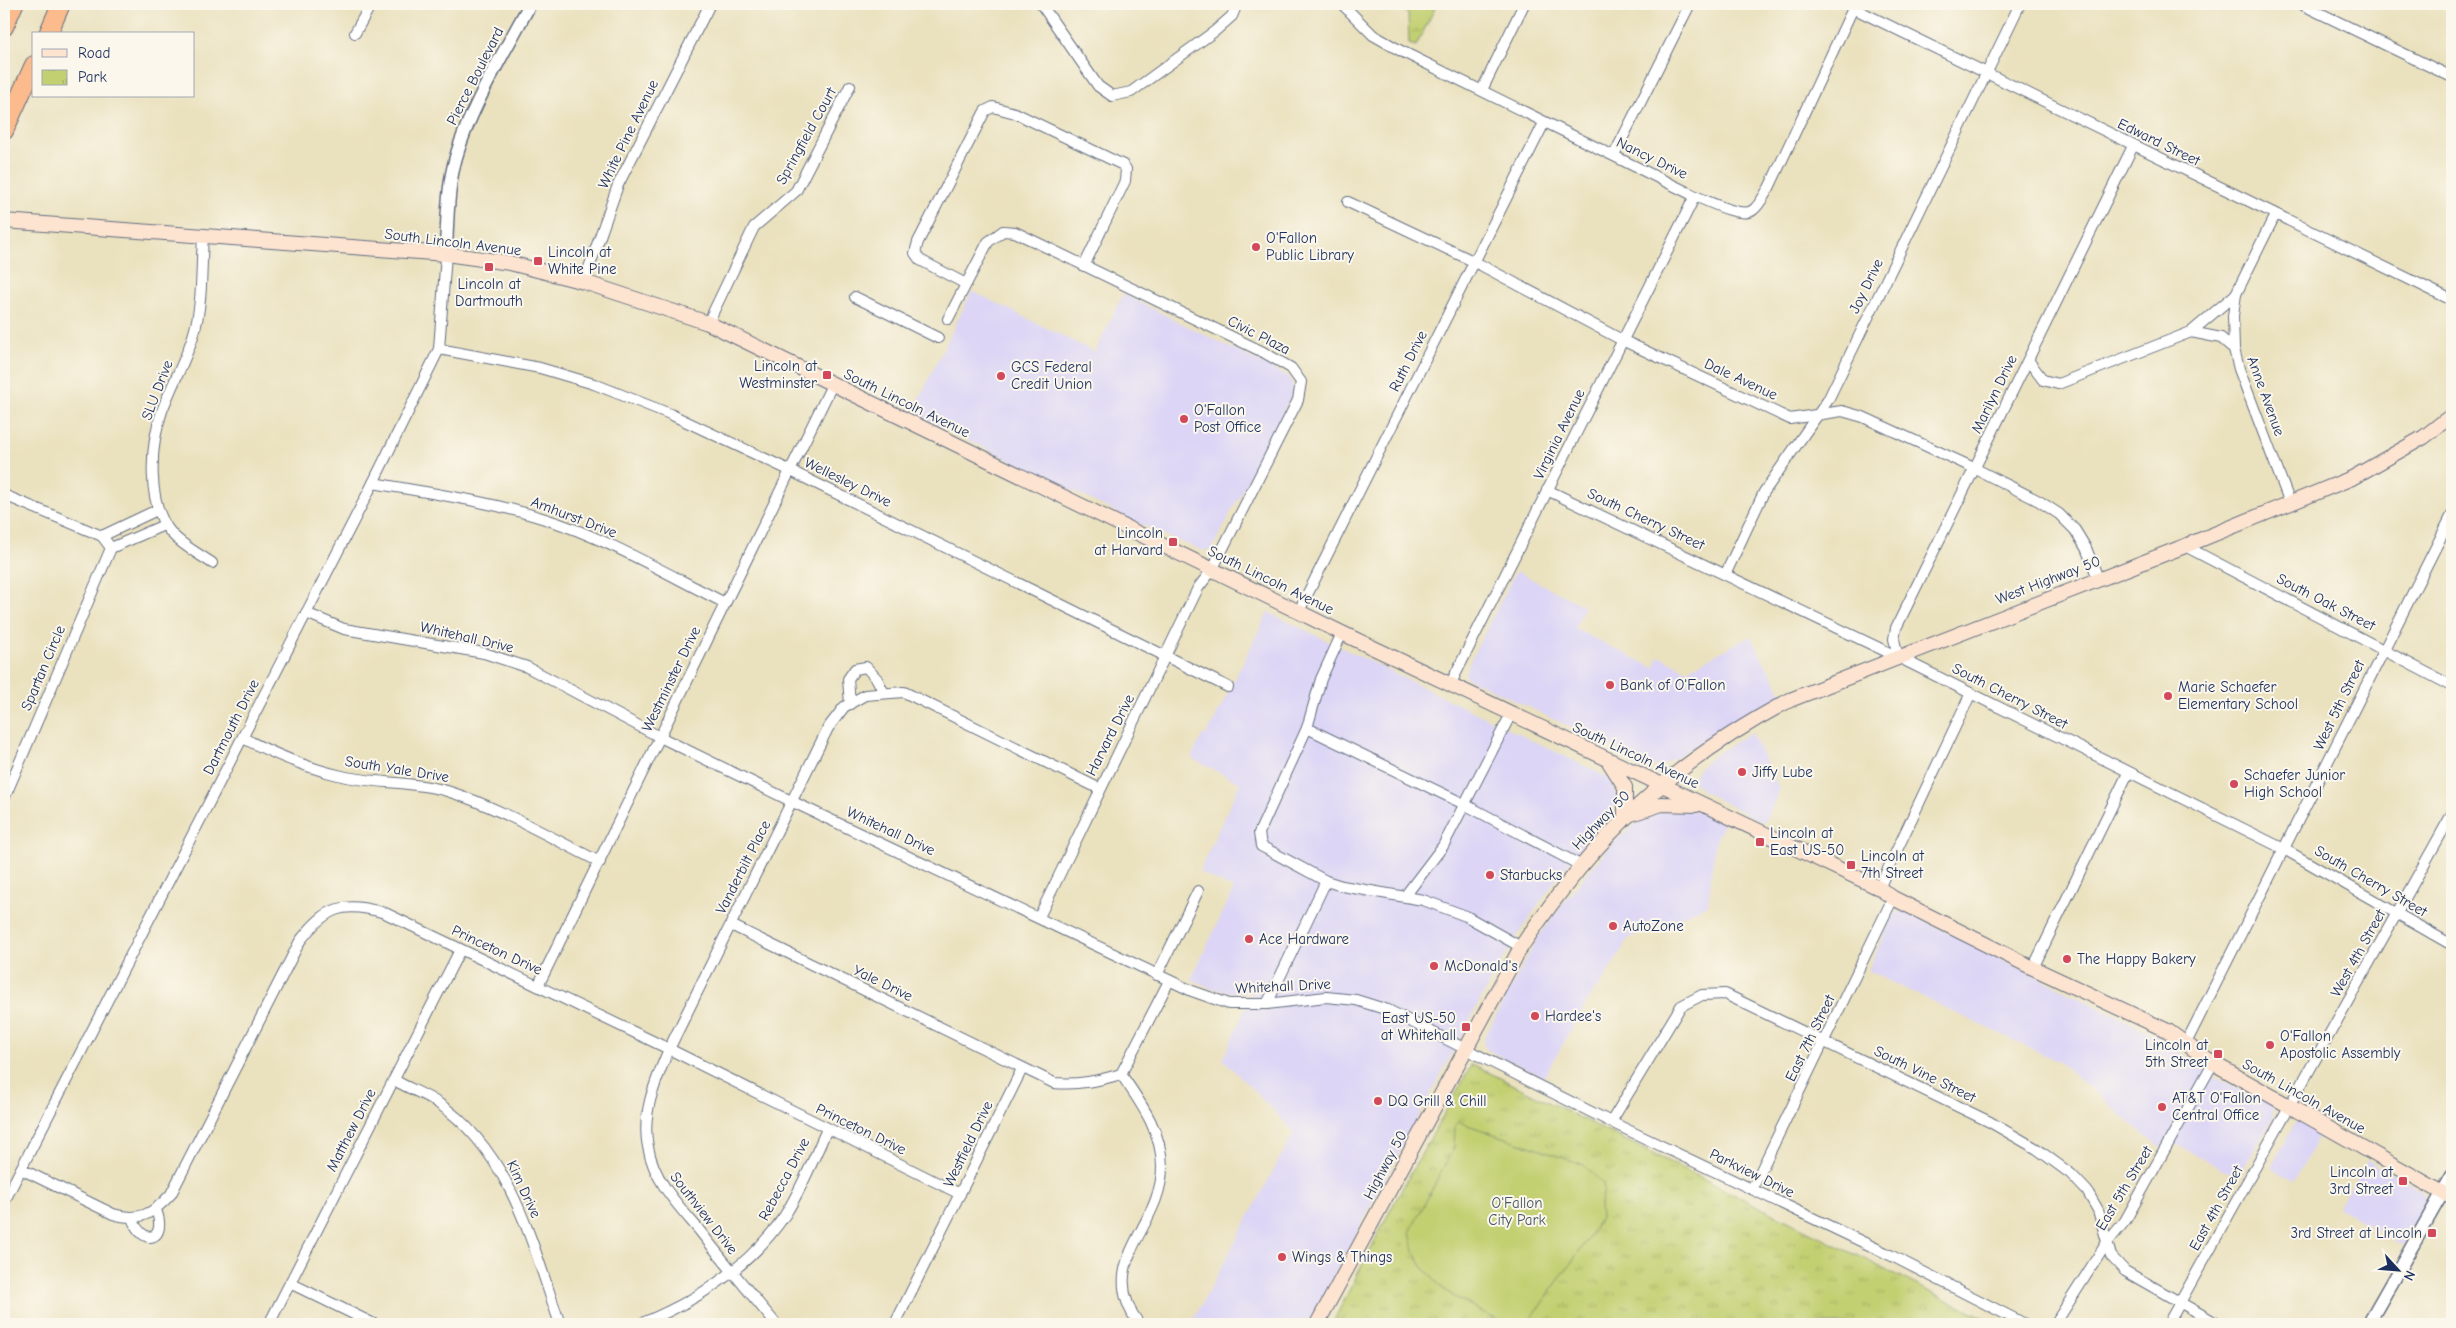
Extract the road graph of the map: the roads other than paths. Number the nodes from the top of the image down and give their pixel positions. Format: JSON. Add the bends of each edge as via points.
{"nodes":[{"id":1,"x":14,"y":4,"type":"edge"},
{"id":2,"x":61,"y":4,"type":"edge"},
{"id":3,"x":371,"y":4,"type":"edge"},
{"id":4,"x":530,"y":4,"type":"edge"},
{"id":5,"x":710,"y":4,"type":"edge"},
{"id":6,"x":1041,"y":4,"type":"edge"},
{"id":7,"x":1237,"y":4,"type":"edge"},
{"id":8,"x":1342,"y":4,"type":"edge"},
{"id":9,"x":1524,"y":4,"type":"edge"},
{"id":10,"x":1690,"y":4,"type":"edge"},
{"id":11,"x":2020,"y":4,"type":"edge"},
{"id":12,"x":2301,"y":4,"type":"edge"},
{"id":13,"x":1854,"y":6,"type":"edge"},
{"id":14,"x":4,"y":27,"type":"edge"},
{"id":15,"x":49,"y":32,"type":"edge"},
{"id":16,"x":355,"y":33,"type":"dead end"},
{"id":17,"x":32,"y":69,"type":"edge"},
{"id":18,"x":1986,"y":73,"type":"junction"},
{"id":19,"x":2452,"y":77,"type":"edge"},
{"id":20,"x":850,"y":86,"type":"dead end"},
{"id":21,"x":1482,"y":90,"type":"junction"},
{"id":22,"x":1544,"y":123,"type":"junction"},
{"id":23,"x":4,"y":131,"type":"edge"},
{"id":24,"x":2133,"y":146,"type":"junction"},
{"id":25,"x":1614,"y":155,"type":"junction"},
{"id":26,"x":1695,"y":196,"type":"junction"},
{"id":27,"x":1348,"y":202,"type":"dead end"},
{"id":28,"x":2275,"y":216,"type":"junction"},
{"id":29,"x":4,"y":221,"type":"edge"},
{"id":30,"x":203,"y":235,"type":"junction"},
{"id":31,"x":446,"y":254,"type":"junction"},
{"id":32,"x":1475,"y":262,"type":"junction"},
{"id":33,"x":1084,"y":266,"type":"junction"},
{"id":34,"x":584,"y":282,"type":"junction"},
{"id":35,"x":966,"y":284,"type":"junction"},
{"id":36,"x":2236,"y":294,"type":"junction"},
{"id":37,"x":855,"y":297,"type":"dead end"},
{"id":38,"x":2452,"y":300,"type":"edge"},
{"id":39,"x":948,"y":319,"type":"dead end"},
{"id":40,"x":708,"y":323,"type":"junction"},
{"id":41,"x":2191,"y":332,"type":"junction"},
{"id":42,"x":938,"y":338,"type":"dead end"},
{"id":43,"x":1622,"y":340,"type":"junction"},
{"id":44,"x":438,"y":349,"type":"junction"},
{"id":45,"x":2234,"y":349,"type":"junction"},
{"id":46,"x":2028,"y":360,"type":"junction"},
{"id":47,"x":832,"y":385,"type":"junction"},
{"id":48,"x":1816,"y":414,"type":"junction"},
{"id":49,"x":2452,"y":415,"type":"edge"},
{"id":50,"x":1974,"y":468,"type":"junction"},
{"id":51,"x":789,"y":470,"type":"junction"},
{"id":52,"x":373,"y":483,"type":"junction"},
{"id":53,"x":1548,"y":490,"type":"junction"},
{"id":54,"x":4,"y":495,"type":"edge"},
{"id":55,"x":2290,"y":503,"type":"junction"},
{"id":56,"x":157,"y":510,"type":"junction"},
{"id":57,"x":2452,"y":516,"type":"edge"},
{"id":58,"x":164,"y":525,"type":"junction"},
{"id":59,"x":102,"y":536,"type":"junction"},
{"id":60,"x":2185,"y":546,"type":"junction"},
{"id":61,"x":111,"y":548,"type":"junction"},
{"id":62,"x":212,"y":563,"type":"dead end"},
{"id":63,"x":1212,"y":570,"type":"junction"},
{"id":64,"x":1726,"y":573,"type":"junction"},
{"id":65,"x":2098,"y":578,"type":"junction"},
{"id":66,"x":725,"y":603,"type":"junction"},
{"id":67,"x":1298,"y":612,"type":"junction"},
{"id":68,"x":306,"y":613,"type":"junction"},
{"id":69,"x":1342,"y":633,"type":"junction"},
{"id":70,"x":2384,"y":649,"type":"junction"},
{"id":71,"x":1166,"y":657,"type":"junction"},
{"id":72,"x":1898,"y":657,"type":"junction"},
{"id":73,"x":1450,"y":684,"type":"junction"},
{"id":74,"x":2452,"y":686,"type":"edge"},
{"id":75,"x":1228,"y":687,"type":"dead end"},
{"id":76,"x":884,"y":693,"type":"junction"},
{"id":77,"x":1971,"y":693,"type":"junction"},
{"id":78,"x":850,"y":704,"type":"junction"},
{"id":79,"x":1511,"y":714,"type":"junction"},
{"id":80,"x":1307,"y":728,"type":"junction"},
{"id":81,"x":660,"y":737,"type":"junction"},
{"id":82,"x":243,"y":738,"type":"junction"},
{"id":83,"x":1607,"y":759,"type":"junction"},
{"id":84,"x":2128,"y":773,"type":"junction"},
{"id":85,"x":1660,"y":784,"type":"junction"},
{"id":86,"x":1100,"y":789,"type":"junction"},
{"id":87,"x":4,"y":799,"type":"edge"},
{"id":88,"x":793,"y":802,"type":"junction"},
{"id":89,"x":1464,"y":804,"type":"junction"},
{"id":90,"x":1709,"y":807,"type":"junction"},
{"id":91,"x":2452,"y":814,"type":"edge"},
{"id":92,"x":1625,"y":816,"type":"junction"},
{"id":93,"x":2284,"y":849,"type":"junction"},
{"id":94,"x":600,"y":862,"type":"junction"},
{"id":95,"x":1580,"y":865,"type":"junction"},
{"id":96,"x":1326,"y":881,"type":"junction"},
{"id":97,"x":1879,"y":888,"type":"junction"},
{"id":98,"x":1198,"y":890,"type":"dead end"},
{"id":99,"x":1405,"y":896,"type":"junction"},
{"id":100,"x":1893,"y":898,"type":"junction"},
{"id":101,"x":2397,"y":913,"type":"junction"},
{"id":102,"x":1039,"y":917,"type":"junction"},
{"id":103,"x":731,"y":925,"type":"junction"},
{"id":104,"x":2452,"y":945,"type":"edge"},
{"id":105,"x":1521,"y":947,"type":"junction"},
{"id":106,"x":460,"y":950,"type":"junction"},
{"id":107,"x":2033,"y":968,"type":"junction"},
{"id":108,"x":1157,"y":975,"type":"junction"},
{"id":109,"x":1169,"y":981,"type":"junction"},
{"id":110,"x":538,"y":986,"type":"junction"},
{"id":111,"x":1268,"y":1004,"type":"junction"},
{"id":112,"x":1825,"y":1041,"type":"junction"},
{"id":113,"x":2186,"y":1043,"type":"junction"},
{"id":114,"x":1466,"y":1048,"type":"junction"},
{"id":115,"x":669,"y":1049,"type":"junction"},
{"id":116,"x":2213,"y":1064,"type":"junction"},
{"id":117,"x":1022,"y":1069,"type":"junction"},
{"id":118,"x":1120,"y":1074,"type":"junction"},
{"id":119,"x":394,"y":1080,"type":"junction"},
{"id":120,"x":2289,"y":1106,"type":"junction"},
{"id":121,"x":1611,"y":1122,"type":"junction"},
{"id":122,"x":827,"y":1129,"type":"junction"},
{"id":123,"x":21,"y":1168,"type":"junction"},
{"id":124,"x":2452,"y":1176,"type":"edge"},
{"id":125,"x":1752,"y":1190,"type":"junction"},
{"id":126,"x":960,"y":1194,"type":"junction"},
{"id":127,"x":2448,"y":1195,"type":"edge"},
{"id":128,"x":4,"y":1202,"type":"edge"},
{"id":129,"x":156,"y":1210,"type":"junction"},
{"id":130,"x":132,"y":1218,"type":"junction"},
{"id":131,"x":2106,"y":1244,"type":"junction"},
{"id":132,"x":732,"y":1273,"type":"junction"},
{"id":133,"x":290,"y":1283,"type":"junction"},
{"id":134,"x":2180,"y":1303,"type":"junction"},
{"id":135,"x":269,"y":1324,"type":"edge"},
{"id":136,"x":374,"y":1324,"type":"edge"},
{"id":137,"x":560,"y":1324,"type":"edge"},
{"id":138,"x":640,"y":1324,"type":"edge"},
{"id":139,"x":776,"y":1324,"type":"edge"},
{"id":140,"x":895,"y":1324,"type":"edge"},
{"id":141,"x":1139,"y":1324,"type":"edge"},
{"id":142,"x":1317,"y":1324,"type":"edge"},
{"id":143,"x":2025,"y":1324,"type":"edge"},
{"id":144,"x":2055,"y":1324,"type":"edge"},
{"id":145,"x":2168,"y":1324,"type":"edge"},
{"id":146,"x":2218,"y":1324,"type":"edge"},
{"id":147,"x":2368,"y":1324,"type":"edge"}],
"edges":[{"from":1,"to":14,"type":"highway"},
{"from":2,"to":15,"type":"highway"},
{"from":3,"to":16,"type":"street"},
{"from":4,"to":31,"type":"street","name":"Pierce Boulevard","via":[[464,131],[452,173]]},
{"from":5,"to":34,"type":"street","name":"White Pine Avenue","via":[[618,185]]},
{"from":6,"to":7,"type":"street","via":[[1098,86],[1112,96],[1131,92],[1215,31],[1232,16]]},
{"from":8,"to":21,"type":"street","name":"Nancy Drive","via":[[1373,35]]},
{"from":9,"to":21,"type":"street"},
{"from":10,"to":25,"type":"street"},
{"from":11,"to":18,"type":"street","name":"Joy Drive"},
{"from":12,"to":19,"type":"street"},
{"from":13,"to":18,"type":"street","name":"Edward Street"},
{"from":13,"to":26,"type":"street","name":"Nancy Drive","via":[[1769,188],[1755,209],[1740,213]]},
{"from":17,"to":23,"type":"highway"},
{"from":18,"to":24,"type":"street","name":"Edward Street"},
{"from":18,"to":48,"type":"street","name":"Joy Drive","via":[[1828,400]]},
{"from":20,"to":40,"type":"street","name":"Springfield Court","via":[[796,191],[754,228]]},
{"from":21,"to":22,"type":"street","name":"Nancy Drive"},
{"from":22,"to":25,"type":"street","name":"Nancy Drive"},
{"from":22,"to":32,"type":"street","name":"Ruth Drive"},
{"from":24,"to":28,"type":"street","name":"Edward Street"},
{"from":24,"to":46,"type":"street","name":"Marilyn Drive"},
{"from":25,"to":26,"type":"street","name":"Nancy Drive"},
{"from":26,"to":43,"type":"street","name":"Virginia Avenue"},
{"from":27,"to":32,"type":"street","name":"Dale Avenue"},
{"from":28,"to":36,"type":"street","name":"Anne Avenue"},
{"from":28,"to":38,"type":"street","name":"Edward Street"},
{"from":29,"to":30,"type":"main road","name":"South Lincoln Avenue"},
{"from":30,"to":31,"type":"main road","name":"South Lincoln Avenue"},
{"from":30,"to":56,"type":"street","name":"SLU Drive","via":[[195,331],[157,433],[153,476]]},
{"from":31,"to":34,"type":"main road","name":"South Lincoln Avenue","via":[[510,263]]},
{"from":31,"to":44,"type":"street","name":"Dartmouth Drive"},
{"from":32,"to":43,"type":"street","name":"Dale Avenue"},
{"from":32,"to":67,"type":"street","name":"Ruth Drive"},
{"from":33,"to":35,"type":"street","via":[[1015,232],[1003,231],[988,242]]},
{"from":33,"to":35,"type":"street","via":[[1125,181],[1126,169],[1015,113],[993,107],[985,111],[915,253],[920,260]]},
{"from":33,"to":63,"type":"street","name":"Civic Plaza","via":[[1282,363],[1298,375],[1301,382],[1298,400]]},
{"from":34,"to":40,"type":"main road","name":"South Lincoln Avenue"},
{"from":35,"to":39,"type":"street"},
{"from":36,"to":41,"type":"street"},
{"from":36,"to":45,"type":"street","name":"Anne Avenue"},
{"from":37,"to":42,"type":"street"},
{"from":40,"to":47,"type":"main road","name":"South Lincoln Avenue"},
{"from":41,"to":45,"type":"street","via":[[2220,338]]},
{"from":41,"to":46,"type":"street","via":[[2058,384],[2043,380]]},
{"from":43,"to":48,"type":"street","name":"Dale Avenue","via":[[1790,419]]},
{"from":43,"to":53,"type":"street","name":"Virginia Avenue"},
{"from":44,"to":51,"type":"street","name":"Wellesley Drive","via":[[540,368],[594,384],[670,414]]},
{"from":44,"to":52,"type":"street","name":"Dartmouth Drive"},
{"from":45,"to":55,"type":"street","name":"Anne Avenue"},
{"from":46,"to":50,"type":"street","name":"Marilyn Drive"},
{"from":47,"to":51,"type":"street","name":"Westminster Drive"},
{"from":47,"to":63,"type":"main road","name":"South Lincoln Avenue"},
{"from":48,"to":50,"type":"street","name":"Dale Avenue","via":[[1842,411],[1863,417]]},
{"from":48,"to":64,"type":"street","name":"Joy Drive","via":[[1764,492]]},
{"from":49,"to":55,"type":"main road","name":"West Highway 50","via":[[2386,460],[2352,478]]},
{"from":50,"to":65,"type":"street","name":"Dale Avenue","via":[[2059,514],[2075,530],[2086,548]]},
{"from":50,"to":72,"type":"street","name":"Marilyn Drive","via":[[1896,628],[1894,639]]},
{"from":51,"to":66,"type":"street","name":"Westminster Drive"},
{"from":51,"to":71,"type":"street","name":"Wellesley Drive"},
{"from":52,"to":66,"type":"street","name":"Amhurst Drive","via":[[546,519],[606,544]]},
{"from":52,"to":68,"type":"street","name":"Dartmouth Drive"},
{"from":53,"to":64,"type":"street","name":"South Cherry Street"},
{"from":53,"to":73,"type":"street","name":"Virginia Avenue"},
{"from":54,"to":59,"type":"street"},
{"from":55,"to":60,"type":"main road","name":"West Highway 50"},
{"from":56,"to":58,"type":"street","name":"SLU Drive"},
{"from":56,"to":59,"type":"street"},
{"from":57,"to":70,"type":"street","name":"West 5th Street"},
{"from":58,"to":61,"type":"street"},
{"from":58,"to":62,"type":"street","name":"SLU Drive"},
{"from":59,"to":61,"type":"street"},
{"from":60,"to":65,"type":"main road","name":"West Highway 50"},
{"from":60,"to":70,"type":"street","name":"South Oak Street"},
{"from":61,"to":87,"type":"street","name":"Spartan Circle"},
{"from":63,"to":67,"type":"main road","name":"South Lincoln Avenue"},
{"from":63,"to":71,"type":"street","name":"Harvard Drive","via":[[1198,588]]},
{"from":64,"to":72,"type":"street","name":"South Cherry Street"},
{"from":65,"to":72,"type":"main road","name":"West Highway 50"},
{"from":66,"to":81,"type":"street","name":"Westminster Drive"},
{"from":67,"to":69,"type":"main road","name":"South Lincoln Avenue"},
{"from":68,"to":81,"type":"street","name":"Whitehall Drive","via":[[344,629],[484,653],[527,667]]},
{"from":68,"to":82,"type":"street","name":"Dartmouth Drive"},
{"from":69,"to":73,"type":"main road","name":"South Lincoln Avenue"},
{"from":69,"to":80,"type":"street","via":[[1321,679]]},
{"from":70,"to":74,"type":"street","name":"South Oak Street"},
{"from":70,"to":93,"type":"street","name":"West 5th Street"},
{"from":71,"to":75,"type":"street","name":"Wellesley Drive"},
{"from":71,"to":86,"type":"street","name":"Harvard Drive"},
{"from":72,"to":77,"type":"street","name":"South Cherry Street"},
{"from":72,"to":85,"type":"main road","name":"West Highway 50","via":[[1790,700],[1752,721]]},
{"from":73,"to":79,"type":"main road","name":"South Lincoln Avenue"},
{"from":76,"to":78,"type":"street","name":"Vanderbilt Place","via":[[865,695]]},
{"from":76,"to":78,"type":"street","via":[[866,668],[855,669],[848,679]]},
{"from":76,"to":86,"type":"street","name":"Vanderbilt Place","via":[[904,692],[916,696]]},
{"from":77,"to":84,"type":"street","name":"South Cherry Street"},
{"from":77,"to":97,"type":"street"},
{"from":78,"to":88,"type":"street","name":"Vanderbilt Place","via":[[828,728]]},
{"from":79,"to":83,"type":"main road","name":"South Lincoln Avenue"},
{"from":79,"to":89,"type":"street"},
{"from":80,"to":89,"type":"street"},
{"from":80,"to":96,"type":"street","via":[[1259,832],[1262,846]]},
{"from":81,"to":88,"type":"street","name":"Whitehall Drive"},
{"from":81,"to":94,"type":"street","name":"Westminster Drive"},
{"from":82,"to":94,"type":"street","name":"South Yale Drive","via":[[277,756],[343,776],[419,785],[447,792],[478,803]]},
{"from":82,"to":123,"type":"street","name":"Dartmouth Drive"},
{"from":83,"to":85,"type":"main road","name":"South Lincoln Avenue"},
{"from":83,"to":92,"type":"main road","via":[[1625,787]]},
{"from":84,"to":93,"type":"street","name":"South Cherry Street"},
{"from":84,"to":107,"type":"street"},
{"from":85,"to":90,"type":"main road","name":"South Lincoln Avenue"},
{"from":85,"to":92,"type":"main road","name":"Highway 50"},
{"from":86,"to":102,"type":"street","name":"Harvard Drive"},
{"from":88,"to":102,"type":"street","name":"Whitehall Drive"},
{"from":88,"to":103,"type":"street","name":"Vanderbilt Place"},
{"from":89,"to":95,"type":"street"},
{"from":89,"to":99,"type":"street","via":[[1443,846]]},
{"from":90,"to":92,"type":"main road","via":[[1662,804]]},
{"from":90,"to":97,"type":"main road","name":"South Lincoln Avenue"},
{"from":91,"to":101,"type":"street","name":"West 4th Street"},
{"from":92,"to":95,"type":"main road","name":"Highway 50"},
{"from":93,"to":101,"type":"street","name":"South Cherry Street"},
{"from":93,"to":113,"type":"street","name":"West 5th Street"},
{"from":94,"to":110,"type":"street","name":"Westminster Drive"},
{"from":95,"to":105,"type":"main road","name":"Highway 50"},
{"from":96,"to":99,"type":"street"},
{"from":96,"to":111,"type":"street"},
{"from":97,"to":100,"type":"main road","name":"South Lincoln Avenue"},
{"from":98,"to":108,"type":"street"},
{"from":99,"to":105,"type":"street","via":[[1466,916]]},
{"from":100,"to":107,"type":"main road","name":"South Lincoln Avenue"},
{"from":100,"to":112,"type":"street","name":"East 7th Street"},
{"from":101,"to":104,"type":"street","name":"South Cherry Street"},
{"from":101,"to":120,"type":"street","name":"West 4th Street"},
{"from":102,"to":108,"type":"street","name":"Whitehall Drive"},
{"from":103,"to":115,"type":"street","name":"Vanderbilt Place"},
{"from":103,"to":117,"type":"street","name":"Yale Drive"},
{"from":105,"to":114,"type":"main road","name":"Highway 50"},
{"from":106,"to":110,"type":"street","name":"Princeton Drive"},
{"from":106,"to":119,"type":"street","name":"Matthew Drive"},
{"from":106,"to":129,"type":"street","name":"Princeton Drive","via":[[385,913],[360,906],[336,909],[314,923],[300,941],[171,1194]]},
{"from":107,"to":113,"type":"main road","name":"South Lincoln Avenue","via":[[2168,1031]]},
{"from":108,"to":109,"type":"street","name":"Whitehall Drive"},
{"from":109,"to":111,"type":"street","name":"Whitehall Drive","via":[[1229,1004]]},
{"from":109,"to":118,"type":"street"},
{"from":110,"to":115,"type":"street","name":"Princeton Drive"},
{"from":111,"to":114,"type":"street","name":"Whitehall Drive","via":[[1326,997],[1356,1000],[1388,1010]]},
{"from":112,"to":121,"type":"street","name":"South Vine Street","via":[[1724,994],[1702,995],[1681,1006]]},
{"from":112,"to":125,"type":"street","name":"East 7th Street"},
{"from":112,"to":131,"type":"street","name":"South Vine Street","via":[[2037,1148],[2087,1191],[2098,1210]]},
{"from":113,"to":116,"type":"main road","name":"South Lincoln Avenue"},
{"from":114,"to":121,"type":"street","name":"Parkview Drive"},
{"from":114,"to":142,"type":"main road","name":"Highway 50"},
{"from":115,"to":122,"type":"street","name":"Princeton Drive"},
{"from":115,"to":132,"type":"street","name":"Southview Drive","via":[[647,1113],[647,1146],[651,1161],[666,1190]]},
{"from":116,"to":120,"type":"main road","name":"South Lincoln Avenue"},
{"from":116,"to":131,"type":"street","name":"East 5th Street","via":[[2125,1221]]},
{"from":117,"to":118,"type":"street","via":[[1054,1083],[1066,1084]]},
{"from":117,"to":126,"type":"street","name":"Westfield Drive"},
{"from":118,"to":141,"type":"street","via":[[1152,1122],[1162,1167],[1154,1204],[1129,1256],[1122,1279],[1125,1299]]},
{"from":119,"to":133,"type":"street","name":"Matthew Drive"},
{"from":119,"to":137,"type":"street","name":"Kim Drive","via":[[438,1103],[472,1133],[499,1167],[517,1203]]},
{"from":120,"to":127,"type":"main road","name":"South Lincoln Avenue"},
{"from":120,"to":134,"type":"street","name":"East 4th Street"},
{"from":121,"to":125,"type":"street","name":"Parkview Drive"},
{"from":122,"to":126,"type":"street","name":"Princeton Drive"},
{"from":122,"to":132,"type":"street","name":"Rebecca Drive","via":[[786,1214],[771,1235]]},
{"from":123,"to":128,"type":"street","name":"Dartmouth Drive"},
{"from":123,"to":130,"type":"street","via":[[113,1214]]},
{"from":124,"to":127,"type":"street"},
{"from":125,"to":143,"type":"street","name":"Parkview Drive"},
{"from":126,"to":140,"type":"street","name":"Westfield Drive"},
{"from":127,"to":147,"type":"street"},
{"from":129,"to":130,"type":"street"},
{"from":129,"to":130,"type":"street","via":[[160,1230],[155,1235],[146,1237],[140,1234]]},
{"from":131,"to":134,"type":"street","name":"South Vine Street","via":[[2111,1256],[2125,1271]]},
{"from":131,"to":144,"type":"street","name":"East 5th Street"},
{"from":132,"to":138,"type":"street","name":"Rebecca Drive","via":[[676,1310]]},
{"from":132,"to":139,"type":"street","name":"Southview Drive"},
{"from":133,"to":135,"type":"street","name":"Matthew Drive"},
{"from":133,"to":136,"type":"street"},
{"from":134,"to":145,"type":"street","name":"East 4th Street"},
{"from":134,"to":146,"type":"street","name":"South Vine Street"}]}
